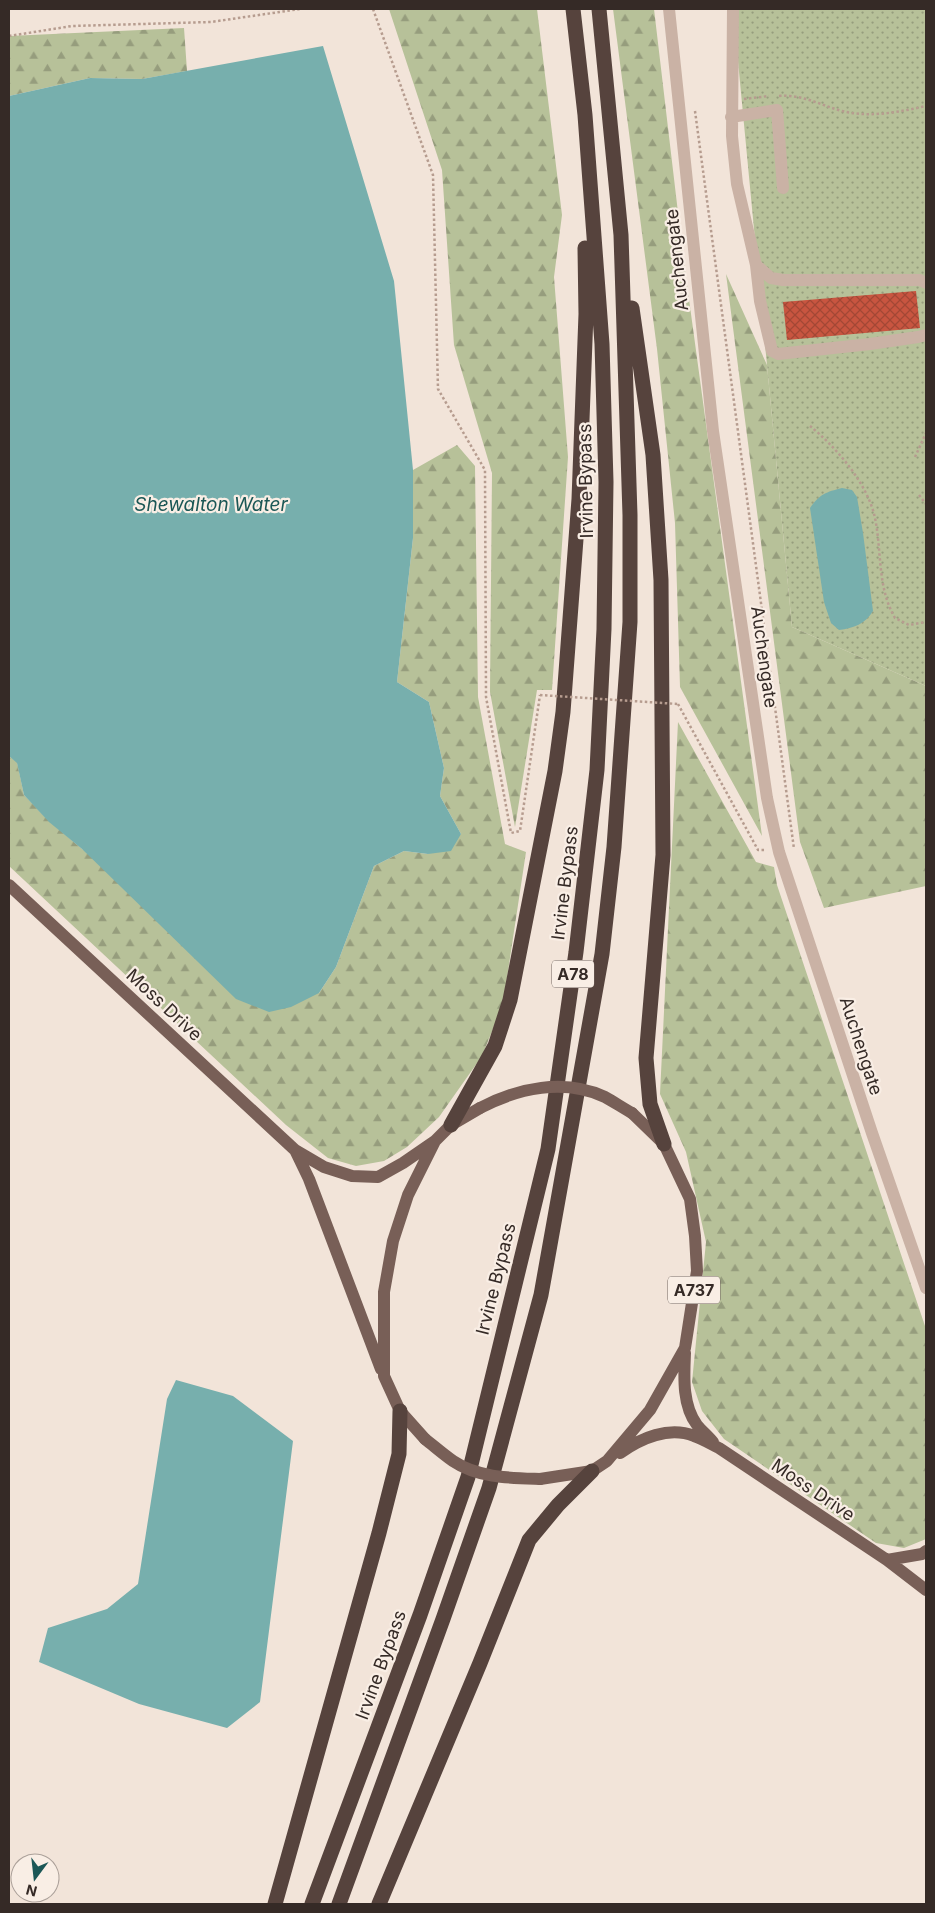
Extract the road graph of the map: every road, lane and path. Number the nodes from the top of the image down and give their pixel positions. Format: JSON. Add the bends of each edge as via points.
{"nodes":[{"id":1,"x":300,"y":9,"type":"edge"},
{"id":2,"x":373,"y":9,"type":"edge"},
{"id":3,"x":573,"y":9,"type":"edge"},
{"id":4,"x":599,"y":9,"type":"edge"},
{"id":5,"x":669,"y":9,"type":"edge"},
{"id":6,"x":733,"y":9,"type":"edge"},
{"id":7,"x":9,"y":36,"type":"edge"},
{"id":8,"x":736,"y":101,"type":"dead end"},
{"id":9,"x":694,"y":105,"type":"dead end"},
{"id":10,"x":926,"y":106,"type":"edge"},
{"id":11,"x":585,"y":115,"type":"junction"},
{"id":12,"x":731,"y":117,"type":"junction"},
{"id":13,"x":783,"y":188,"type":"dead end"},
{"id":14,"x":621,"y":235,"type":"junction"},
{"id":15,"x":756,"y":265,"type":"junction"},
{"id":16,"x":926,"y":283,"type":"edge"},
{"id":17,"x":926,"y":335,"type":"edge"},
{"id":18,"x":810,"y":426,"type":"dead end"},
{"id":19,"x":926,"y":433,"type":"edge"},
{"id":20,"x":915,"y":457,"type":"dead end"},
{"id":21,"x":919,"y":494,"type":"dead end"},
{"id":22,"x":926,"y":504,"type":"edge"},
{"id":23,"x":926,"y":622,"type":"edge"},
{"id":24,"x":779,"y":852,"type":"junction"},
{"id":25,"x":9,"y":885,"type":"edge"},
{"id":26,"x":451,"y":1125,"type":"junction"},
{"id":27,"x":435,"y":1141,"type":"junction"},
{"id":28,"x":664,"y":1144,"type":"junction"},
{"id":29,"x":295,"y":1150,"type":"junction"},
{"id":30,"x":926,"y":1288,"type":"edge"},
{"id":31,"x":685,"y":1348,"type":"junction"},
{"id":32,"x":384,"y":1376,"type":"junction"},
{"id":33,"x":400,"y":1411,"type":"junction"},
{"id":34,"x":719,"y":1448,"type":"junction"},
{"id":35,"x":607,"y":1461,"type":"junction"},
{"id":36,"x":592,"y":1471,"type":"junction"},
{"id":37,"x":926,"y":1551,"type":"edge"},
{"id":38,"x":886,"y":1560,"type":"junction"},
{"id":39,"x":926,"y":1590,"type":"edge"},
{"id":40,"x":275,"y":1904,"type":"edge"},
{"id":41,"x":312,"y":1904,"type":"edge"},
{"id":42,"x":339,"y":1904,"type":"edge"},
{"id":43,"x":379,"y":1904,"type":"edge"}],
"edges":[{"from":1,"to":7,"type":"path","via":[[211,22],[72,26]]},
{"from":2,"to":24,"type":"path","bridge":true,"via":[[433,175],[438,389],[485,470],[486,697],[511,833],[520,831],[540,695],[678,704],[758,850]]},
{"from":3,"to":11,"type":"highway","name":"Irvine Bypass","number":"A78"},
{"from":4,"to":14,"type":"highway","number":"A78"},
{"from":5,"to":24,"type":"street","name":"Auchengate","via":[[713,431],[767,798]]},
{"from":6,"to":12,"type":"street"},
{"from":8,"to":10,"type":"path","via":[[792,95],[865,115]]},
{"from":9,"to":24,"type":"path","via":[[794,850]]},
{"from":11,"to":26,"type":"highway","via":[[586,314],[582,425],[563,712],[555,771],[510,1000],[495,1046]]},
{"from":11,"to":41,"type":"highway","name":"Irvine Bypass","number":"A78","via":[[602,344],[606,482],[604,629],[597,770],[548,1149],[468,1477]]},
{"from":12,"to":13,"type":"street","via":[[777,110]]},
{"from":12,"to":15,"type":"street","via":[[737,184]]},
{"from":14,"to":28,"type":"highway","via":[[654,455],[661,580],[663,855],[646,1058],[650,1104]]},
{"from":14,"to":42,"type":"highway","number":"A78","via":[[630,622],[614,847],[602,954],[541,1295],[494,1470]]},
{"from":15,"to":16,"type":"street","via":[[771,278],[783,280],[920,280]]},
{"from":15,"to":17,"type":"street","via":[[772,351],[778,354]]},
{"from":18,"to":23,"type":"path","via":[[823,437],[870,497],[884,595],[895,618],[909,625]]},
{"from":19,"to":20,"type":"path"},
{"from":21,"to":22,"type":"path"},
{"from":24,"to":30,"type":"street","name":"Auchengate"},
{"from":25,"to":29,"type":"main road","name":"Moss Drive"},
{"from":26,"to":27,"type":"main road","number":"A737"},
{"from":26,"to":28,"type":"main road","number":"A737","bridge":true,"via":[[493,1101],[525,1090],[573,1087],[605,1097],[632,1113]]},
{"from":27,"to":29,"type":"main road","name":"Moss Drive","via":[[404,1163],[378,1176],[352,1176],[324,1167]]},
{"from":27,"to":32,"type":"main road","number":"A737","via":[[408,1194],[393,1241],[384,1292]]},
{"from":28,"to":31,"type":"main road","number":"A737","via":[[690,1198],[695,1236],[697,1272]]},
{"from":29,"to":32,"type":"main road","name":"Moss Drive"},
{"from":31,"to":34,"type":"main road","name":"Moss Drive","number":"A737","via":[[684,1386],[689,1409],[696,1424]]},
{"from":31,"to":35,"type":"main road","number":"A737","via":[[650,1410]]},
{"from":32,"to":33,"type":"main road","number":"A737"},
{"from":33,"to":36,"type":"main road","number":"A737","bridge":true,"via":[[425,1439],[454,1462],[483,1474],[540,1479]]},
{"from":33,"to":40,"type":"highway","via":[[397,1463]]},
{"from":34,"to":35,"type":"main road","name":"Moss Drive","number":"A737","via":[[692,1435],[668,1432],[638,1440]]},
{"from":34,"to":38,"type":"main road","name":"Moss Drive","number":"A737"},
{"from":35,"to":36,"type":"main road","number":"A737"},
{"from":36,"to":43,"type":"highway","via":[[529,1540]]},
{"from":37,"to":38,"type":"main road"},
{"from":38,"to":39,"type":"main road","name":"Moss Drive","number":"A737"}]}
